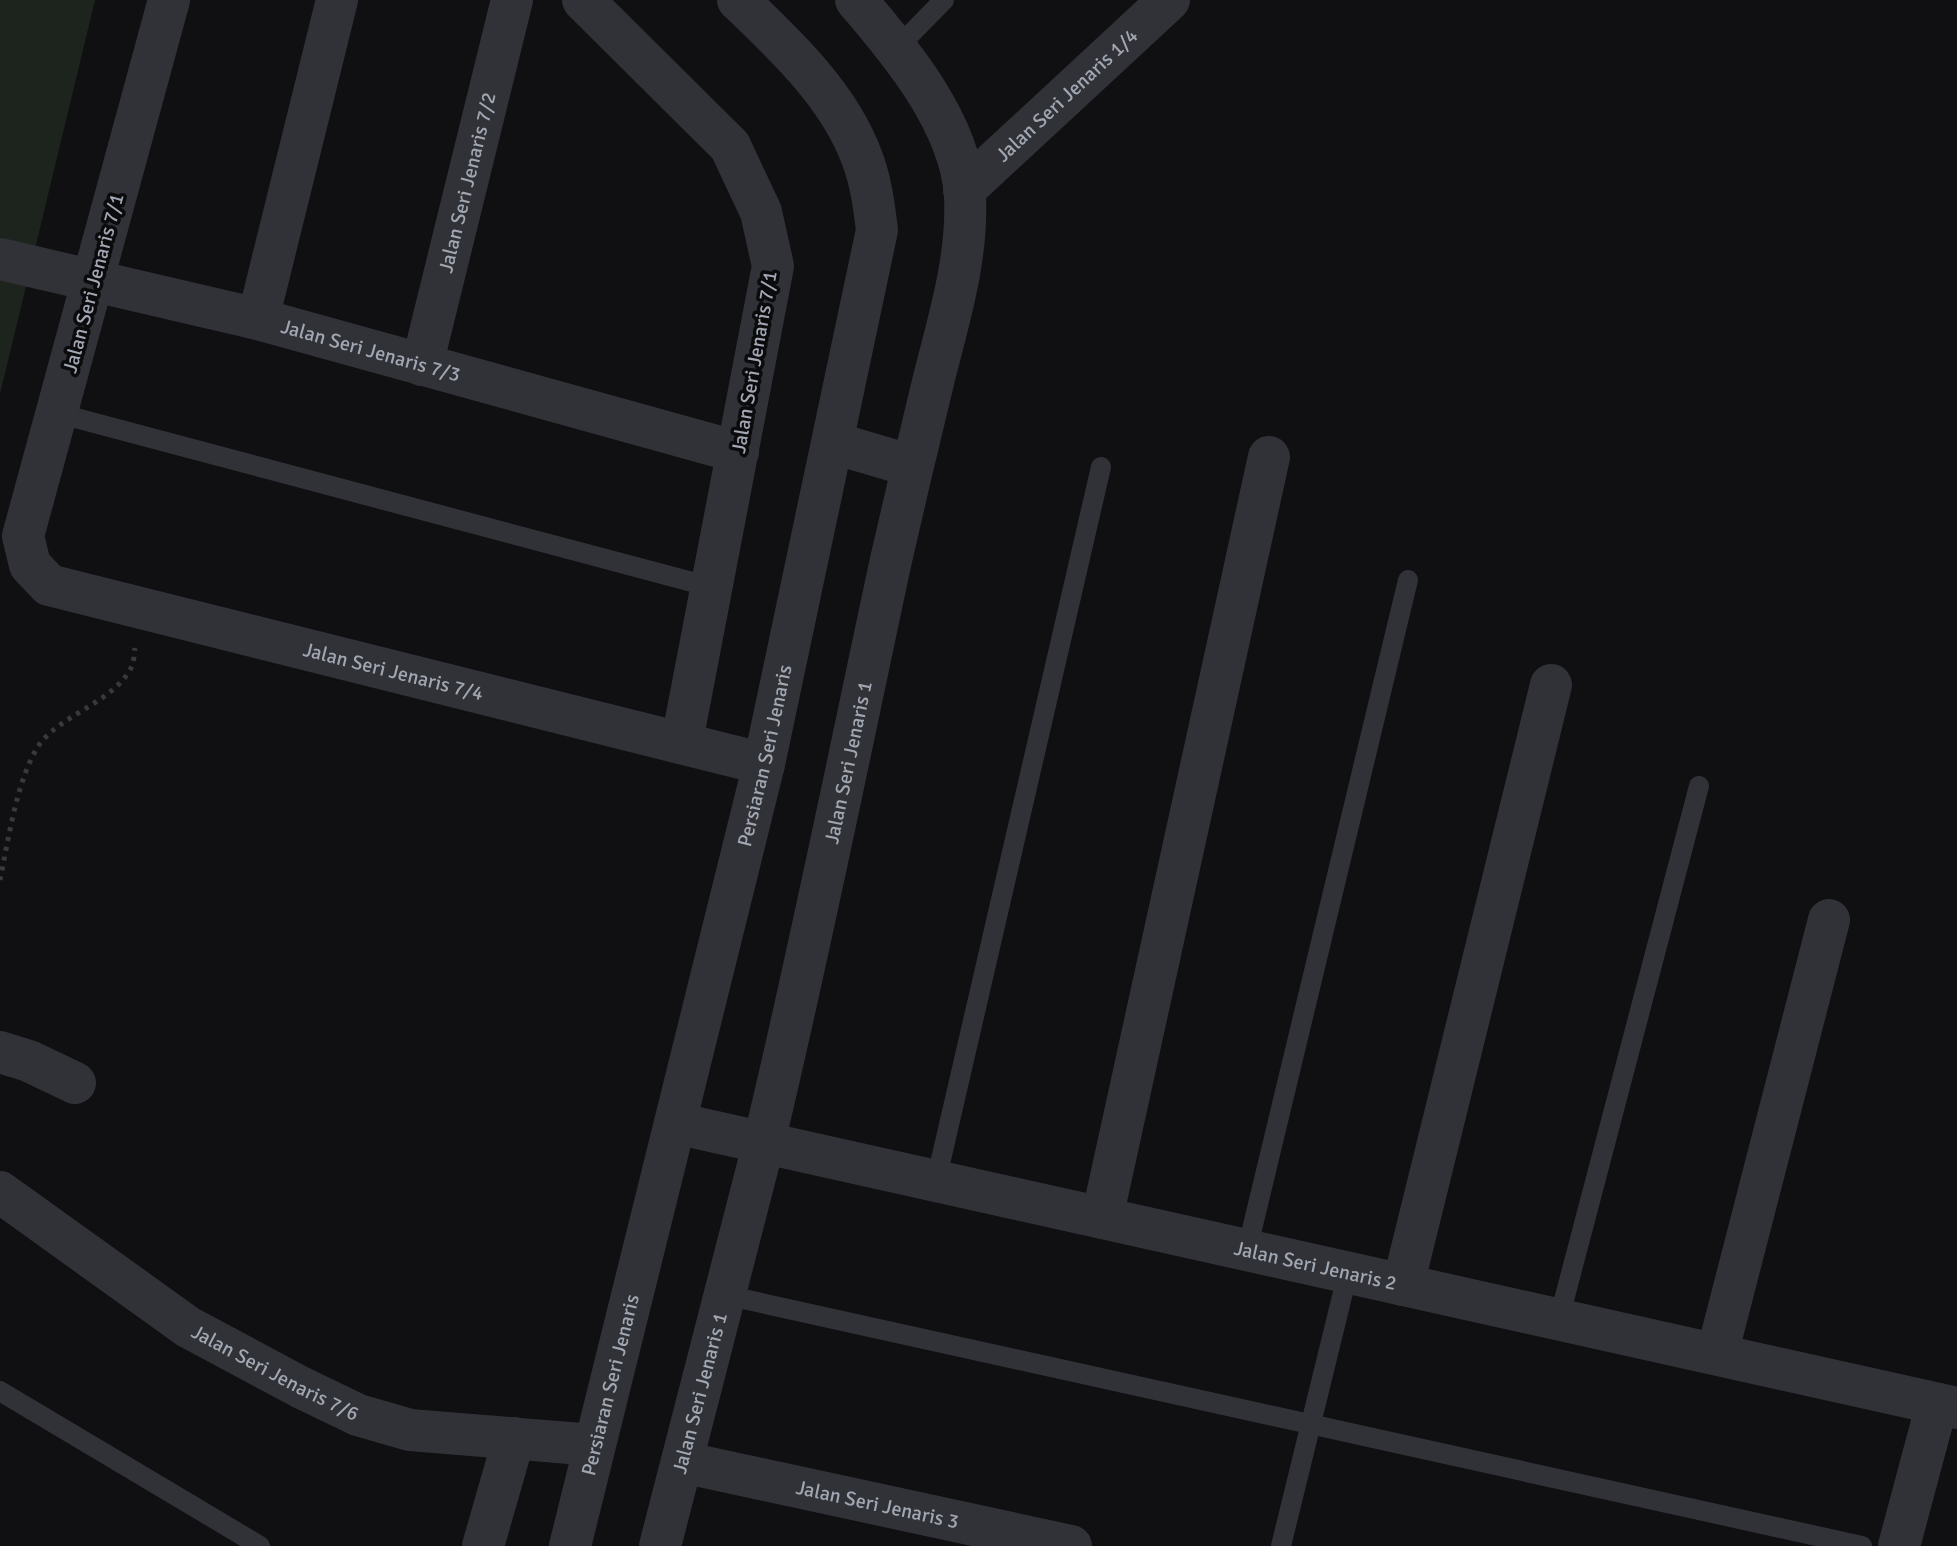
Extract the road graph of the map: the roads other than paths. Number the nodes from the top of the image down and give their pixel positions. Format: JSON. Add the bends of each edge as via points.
{"nodes":[{"id":1,"x":169,"y":0,"type":"edge"},
{"id":2,"x":337,"y":0,"type":"edge"},
{"id":3,"x":512,"y":0,"type":"edge"},
{"id":4,"x":583,"y":0,"type":"edge"},
{"id":5,"x":738,"y":0,"type":"edge"},
{"id":6,"x":856,"y":0,"type":"edge"},
{"id":7,"x":944,"y":0,"type":"edge"},
{"id":8,"x":1169,"y":0,"type":"edge"},
{"id":9,"x":897,"y":48,"type":"junction"},
{"id":10,"x":964,"y":190,"type":"junction"},
{"id":11,"x":0,"y":259,"type":"edge"},
{"id":12,"x":93,"y":282,"type":"junction"},
{"id":13,"x":258,"y":319,"type":"junction"},
{"id":14,"x":422,"y":365,"type":"junction"},
{"id":15,"x":57,"y":413,"type":"junction"},
{"id":16,"x":834,"y":443,"type":"junction"},
{"id":17,"x":738,"y":452,"type":"junction"},
{"id":18,"x":1269,"y":457,"type":"dead end"},
{"id":19,"x":912,"y":466,"type":"junction"},
{"id":20,"x":1101,"y":467,"type":"dead end"},
{"id":21,"x":30,"y":565,"type":"joint"},
{"id":22,"x":1408,"y":580,"type":"dead end"},
{"id":23,"x":711,"y":587,"type":"junction"},
{"id":24,"x":1551,"y":685,"type":"dead end"},
{"id":25,"x":682,"y":741,"type":"junction"},
{"id":26,"x":764,"y":764,"type":"junction"},
{"id":27,"x":1699,"y":786,"type":"dead end"},
{"id":28,"x":1829,"y":920,"type":"dead end"},
{"id":29,"x":0,"y":1052,"type":"edge"},
{"id":30,"x":75,"y":1083,"type":"dead end"},
{"id":31,"x":675,"y":1123,"type":"junction"},
{"id":32,"x":763,"y":1143,"type":"junction"},
{"id":33,"x":936,"y":1181,"type":"junction"},
{"id":34,"x":0,"y":1192,"type":"edge"},
{"id":35,"x":1102,"y":1218,"type":"junction"},
{"id":36,"x":1247,"y":1250,"type":"junction"},
{"id":37,"x":1348,"y":1272,"type":"junction"},
{"id":38,"x":1403,"y":1285,"type":"junction"},
{"id":39,"x":725,"y":1295,"type":"junction"},
{"id":40,"x":1559,"y":1319,"type":"junction"},
{"id":41,"x":1717,"y":1354,"type":"junction"},
{"id":42,"x":0,"y":1391,"type":"edge"},
{"id":43,"x":1947,"y":1406,"type":"edge"},
{"id":44,"x":1311,"y":1424,"type":"junction"},
{"id":45,"x":514,"y":1438,"type":"junction"},
{"id":46,"x":594,"y":1445,"type":"junction"},
{"id":47,"x":682,"y":1462,"type":"junction"},
{"id":48,"x":260,"y":1546,"type":"edge"},
{"id":49,"x":483,"y":1546,"type":"edge"},
{"id":50,"x":570,"y":1546,"type":"edge"},
{"id":51,"x":660,"y":1546,"type":"edge"},
{"id":52,"x":1071,"y":1546,"type":"edge"},
{"id":53,"x":1281,"y":1546,"type":"edge"},
{"id":54,"x":1862,"y":1546,"type":"edge"},
{"id":55,"x":1899,"y":1546,"type":"edge"}],
"edges":[{"from":1,"to":12,"type":"street","name":"Jalan Seri Jenaris 7/1"},
{"from":2,"to":13,"type":"street"},
{"from":3,"to":14,"type":"street","name":"Jalan Seri Jenaris 7/2"},
{"from":4,"to":17,"type":"street","name":"Jalan Seri Jenaris 7/1","via":[[730,146],[761,212],[773,266]]},
{"from":5,"to":16,"type":"street","name":"Persiaran Seri Jenaris","via":[[824,92],[862,158],[872,194],[877,230]]},
{"from":6,"to":9,"type":"street","name":"Jalan Seri Jenaris 1"},
{"from":7,"to":9,"type":"lane"},
{"from":8,"to":10,"type":"street","name":"Jalan Seri Jenaris 1/4"},
{"from":9,"to":10,"type":"street","name":"Jalan Seri Jenaris 1","via":[[942,120]]},
{"from":10,"to":19,"type":"street","name":"Jalan Seri Jenaris 1","via":[[961,272]]},
{"from":11,"to":12,"type":"street","name":"Jalan Seri Jenaris 7/3"},
{"from":12,"to":13,"type":"street","name":"Jalan Seri Jenaris 7/3"},
{"from":12,"to":15,"type":"street","name":"Jalan Seri Jenaris 7/1"},
{"from":13,"to":14,"type":"street","name":"Jalan Seri Jenaris 7/3"},
{"from":14,"to":17,"type":"street","name":"Jalan Seri Jenaris 7/3"},
{"from":15,"to":21,"type":"street","name":"Jalan Seri Jenaris 7/1","via":[[23,536]]},
{"from":15,"to":23,"type":"lane"},
{"from":16,"to":19,"type":"street"},
{"from":16,"to":26,"type":"street","name":"Persiaran Seri Jenaris"},
{"from":17,"to":23,"type":"street","name":"Jalan Seri Jenaris 7/1"},
{"from":18,"to":35,"type":"street"},
{"from":19,"to":32,"type":"street","name":"Jalan Seri Jenaris 1"},
{"from":20,"to":33,"type":"lane"},
{"from":21,"to":25,"type":"street","name":"Jalan Seri Jenaris 7/4","via":[[49,585]]},
{"from":22,"to":36,"type":"lane"},
{"from":23,"to":25,"type":"street","name":"Jalan Seri Jenaris 7/1"},
{"from":24,"to":38,"type":"street"},
{"from":25,"to":26,"type":"street","name":"Jalan Seri Jenaris 7/4"},
{"from":26,"to":31,"type":"street","name":"Persiaran Seri Jenaris"},
{"from":27,"to":40,"type":"lane"},
{"from":28,"to":41,"type":"street"},
{"from":29,"to":30,"type":"street"},
{"from":31,"to":32,"type":"street","name":"Jalan Seri Jenaris 2"},
{"from":31,"to":46,"type":"street","name":"Persiaran Seri Jenaris"},
{"from":32,"to":33,"type":"street","name":"Jalan Seri Jenaris 2"},
{"from":32,"to":39,"type":"street","name":"Jalan Seri Jenaris 1"},
{"from":33,"to":35,"type":"street","name":"Jalan Seri Jenaris 2"},
{"from":34,"to":45,"type":"street","name":"Jalan Seri Jenaris 7/6","via":[[188,1327],[311,1393],[358,1415],[410,1430]]},
{"from":35,"to":36,"type":"street","name":"Jalan Seri Jenaris 2"},
{"from":36,"to":37,"type":"street","name":"Jalan Seri Jenaris 2"},
{"from":37,"to":38,"type":"street","name":"Jalan Seri Jenaris 2"},
{"from":37,"to":44,"type":"lane"},
{"from":38,"to":40,"type":"street","name":"Jalan Seri Jenaris 2"},
{"from":39,"to":44,"type":"lane"},
{"from":39,"to":47,"type":"street","name":"Jalan Seri Jenaris 1"},
{"from":40,"to":41,"type":"street","name":"Jalan Seri Jenaris 2"},
{"from":41,"to":43,"type":"street","name":"Jalan Seri Jenaris 2"},
{"from":42,"to":48,"type":"lane"},
{"from":43,"to":55,"type":"street"},
{"from":44,"to":53,"type":"lane"},
{"from":44,"to":54,"type":"lane"},
{"from":45,"to":46,"type":"street","name":"Jalan Seri Jenaris 7/6"},
{"from":45,"to":49,"type":"street"},
{"from":46,"to":50,"type":"street","name":"Persiaran Seri Jenaris"},
{"from":47,"to":51,"type":"street","name":"Jalan Seri Jenaris 1"},
{"from":47,"to":52,"type":"street","name":"Jalan Seri Jenaris 3"}]}
